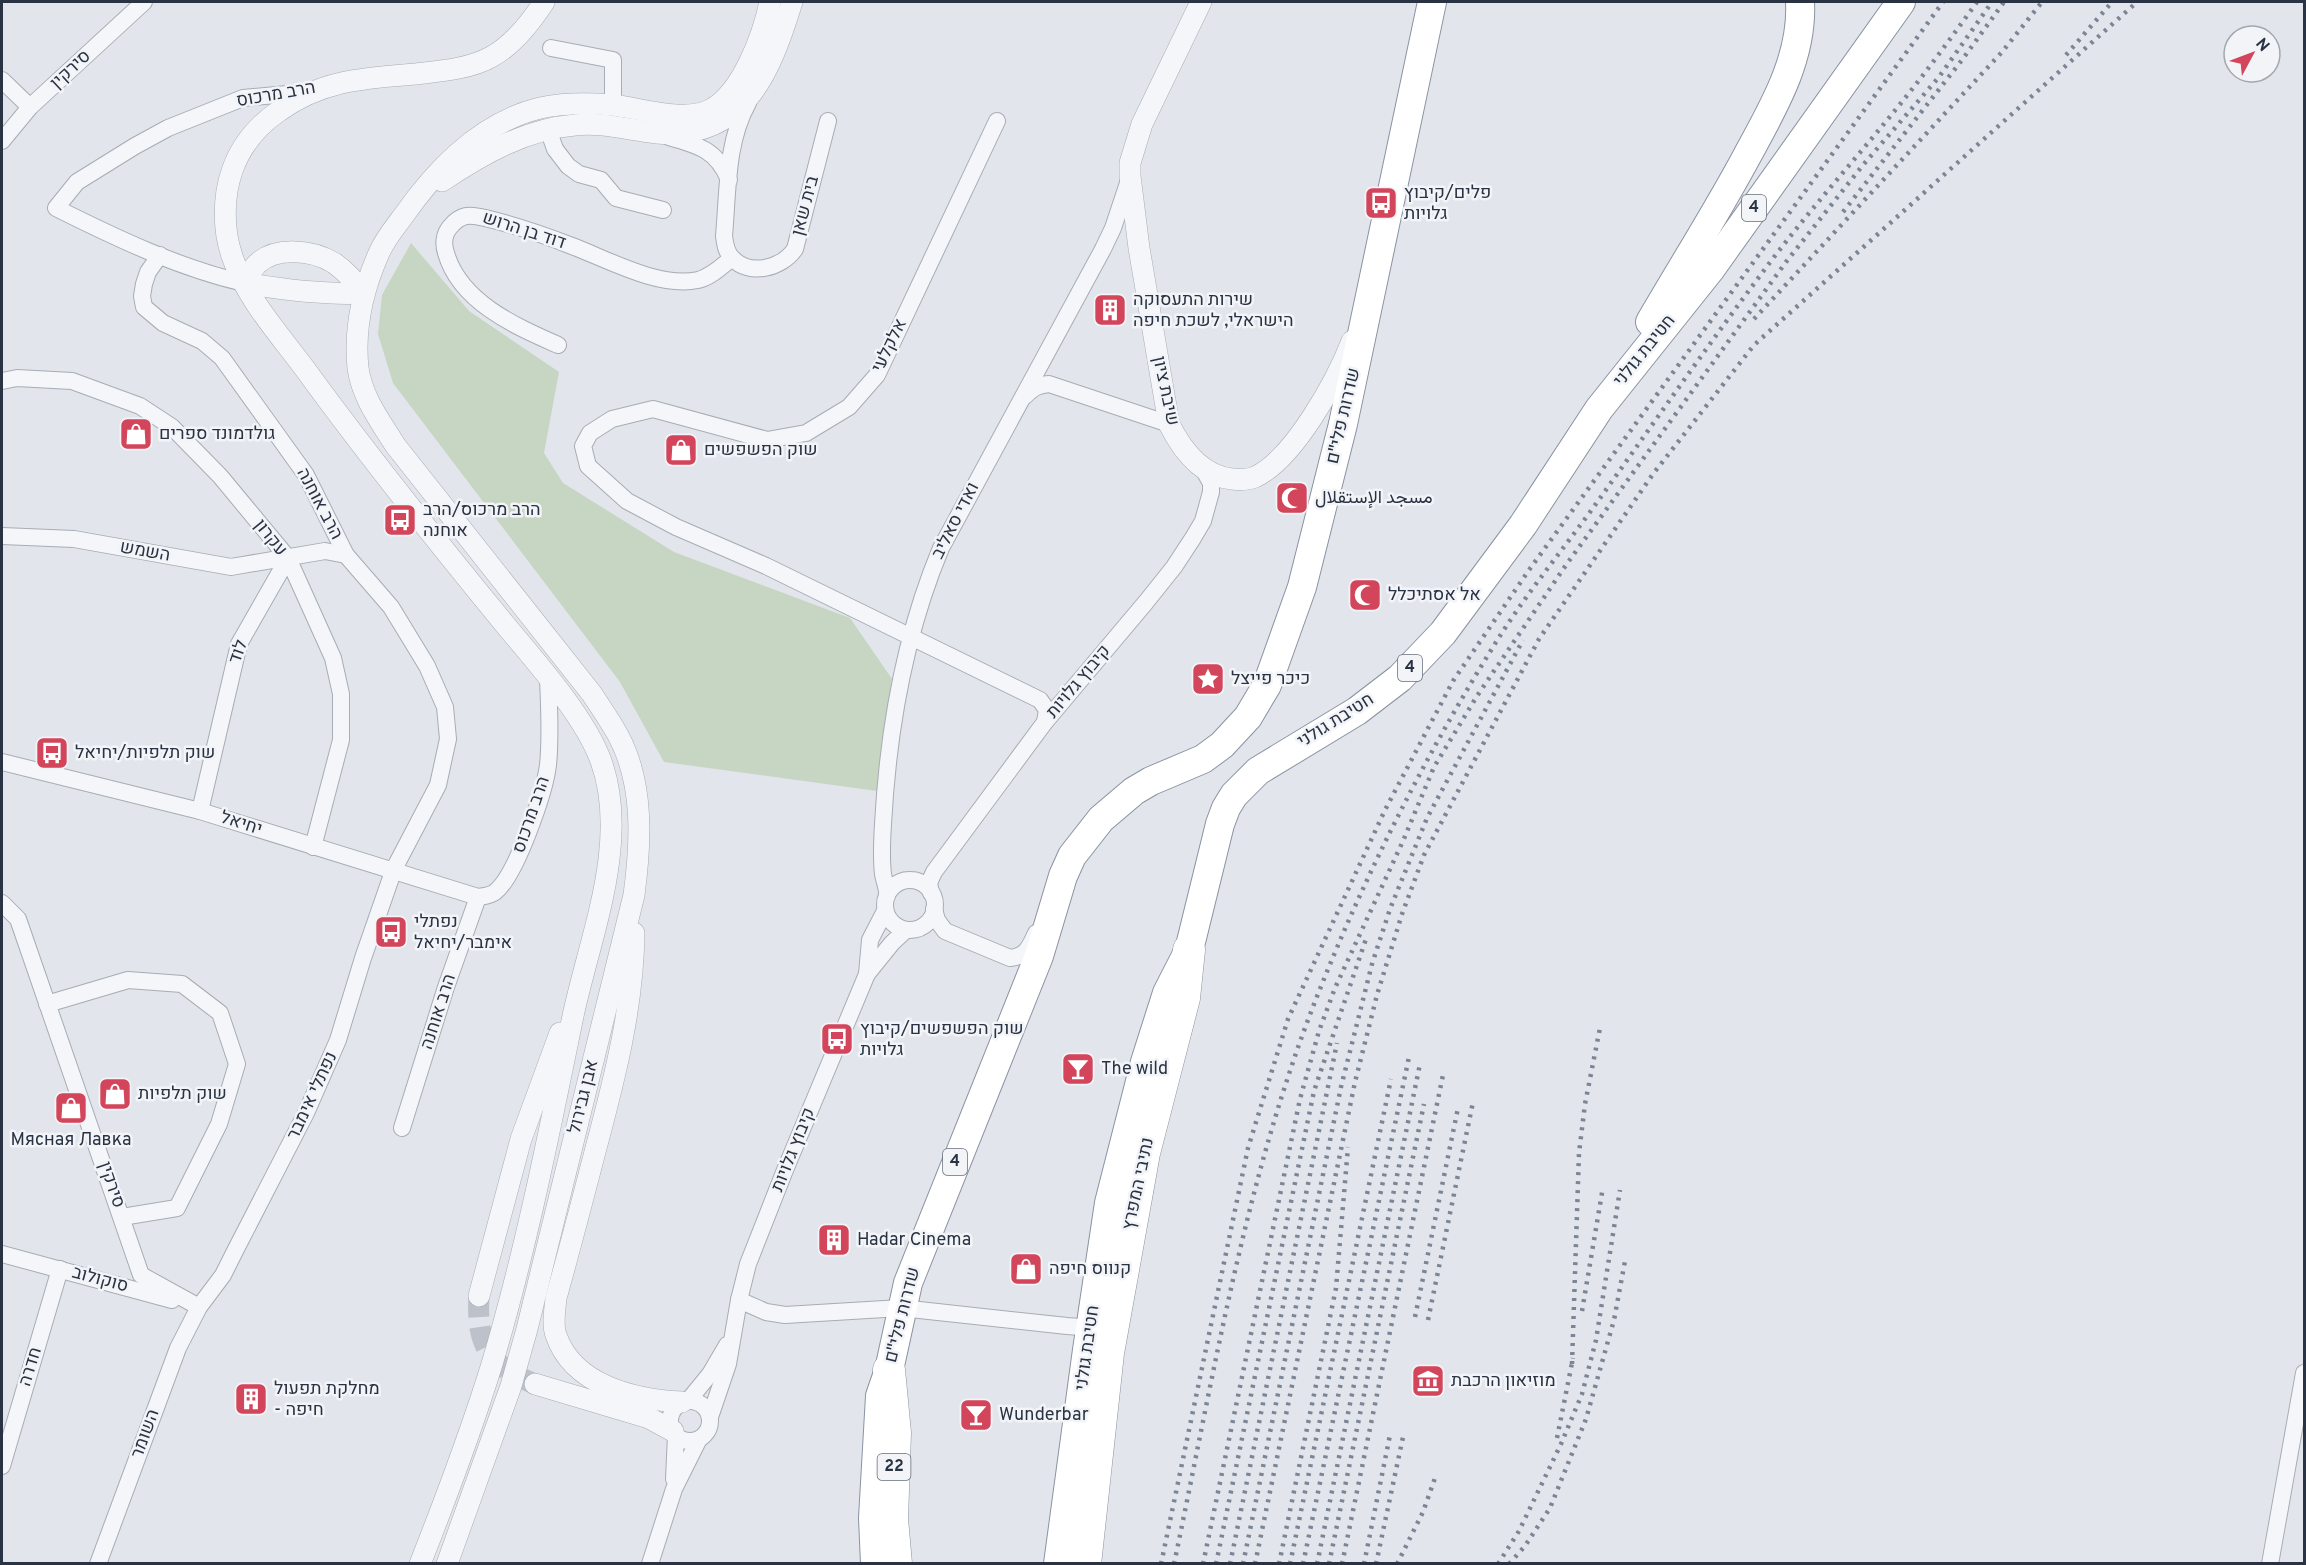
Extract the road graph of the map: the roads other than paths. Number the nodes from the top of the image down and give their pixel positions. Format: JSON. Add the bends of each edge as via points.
{"nodes":[{"id":1,"x":144,"y":2,"type":"edge"},
{"id":2,"x":770,"y":2,"type":"edge"},
{"id":3,"x":792,"y":2,"type":"edge"},
{"id":4,"x":1202,"y":2,"type":"edge"},
{"id":5,"x":1432,"y":2,"type":"edge"},
{"id":6,"x":1800,"y":2,"type":"edge"},
{"id":7,"x":1901,"y":2,"type":"edge"},
{"id":8,"x":542,"y":5,"type":"edge"},
{"id":9,"x":551,"y":48,"type":"dead end"},
{"id":10,"x":2,"y":80,"type":"edge"},
{"id":11,"x":310,"y":92,"type":"junction"},
{"id":12,"x":753,"y":94,"type":"junction"},
{"id":13,"x":613,"y":105,"type":"junction"},
{"id":14,"x":30,"y":107,"type":"junction"},
{"id":15,"x":828,"y":121,"type":"dead end"},
{"id":16,"x":997,"y":121,"type":"dead end"},
{"id":17,"x":548,"y":129,"type":"junction"},
{"id":18,"x":654,"y":133,"type":"junction"},
{"id":19,"x":2,"y":141,"type":"edge"},
{"id":20,"x":1130,"y":176,"type":"junction"},
{"id":21,"x":729,"y":181,"type":"junction"},
{"id":22,"x":414,"y":200,"type":"junction"},
{"id":23,"x":663,"y":210,"type":"dead end"},
{"id":24,"x":160,"y":255,"type":"junction"},
{"id":25,"x":732,"y":258,"type":"junction"},
{"id":26,"x":244,"y":283,"type":"junction"},
{"id":27,"x":1373,"y":286,"type":"junction"},
{"id":28,"x":364,"y":292,"type":"junction"},
{"id":29,"x":558,"y":345,"type":"dead end"},
{"id":30,"x":2,"y":381,"type":"edge"},
{"id":31,"x":1022,"y":399,"type":"junction"},
{"id":32,"x":1599,"y":409,"type":"junction"},
{"id":33,"x":1169,"y":424,"type":"junction"},
{"id":34,"x":1202,"y":467,"type":"junction"},
{"id":35,"x":2,"y":536,"type":"edge"},
{"id":36,"x":346,"y":555,"type":"junction"},
{"id":37,"x":288,"y":558,"type":"junction"},
{"id":38,"x":879,"y":622,"type":"junction"},
{"id":39,"x":911,"y":637,"type":"junction"},
{"id":40,"x":904,"y":671,"type":"junction"},
{"id":41,"x":548,"y":677,"type":"junction"},
{"id":42,"x":1045,"y":722,"type":"junction"},
{"id":43,"x":2,"y":762,"type":"edge"},
{"id":44,"x":200,"y":811,"type":"junction"},
{"id":45,"x":313,"y":847,"type":"junction"},
{"id":46,"x":394,"y":869,"type":"junction"},
{"id":47,"x":1063,"y":876,"type":"junction"},
{"id":48,"x":634,"y":895,"type":"junction"},
{"id":49,"x":478,"y":897,"type":"junction"},
{"id":50,"x":933,"y":901,"type":"junction"},
{"id":51,"x":2,"y":903,"type":"edge"},
{"id":52,"x":886,"y":903,"type":"junction"},
{"id":53,"x":906,"y":930,"type":"junction"},
{"id":54,"x":1189,"y":950,"type":"junction"},
{"id":55,"x":585,"y":965,"type":"junction"},
{"id":56,"x":867,"y":974,"type":"junction"},
{"id":57,"x":47,"y":1004,"type":"junction"},
{"id":58,"x":402,"y":1128,"type":"dead end"},
{"id":59,"x":122,"y":1217,"type":"junction"},
{"id":60,"x":2,"y":1254,"type":"edge"},
{"id":61,"x":60,"y":1269,"type":"junction"},
{"id":62,"x":479,"y":1296,"type":"tunnel mouth"},
{"id":63,"x":739,"y":1300,"type":"junction"},
{"id":64,"x":199,"y":1307,"type":"junction"},
{"id":65,"x":901,"y":1308,"type":"junction"},
{"id":66,"x":1092,"y":1320,"type":"junction"},
{"id":67,"x":734,"y":1330,"type":"junction"},
{"id":68,"x":889,"y":1370,"type":"junction"},
{"id":69,"x":2304,"y":1373,"type":"edge"},
{"id":70,"x":535,"y":1384,"type":"tunnel mouth"},
{"id":71,"x":685,"y":1401,"type":"junction"},
{"id":72,"x":710,"y":1417,"type":"junction"},
{"id":73,"x":675,"y":1433,"type":"junction"},
{"id":74,"x":699,"y":1439,"type":"junction"},
{"id":75,"x":2,"y":1466,"type":"edge"},
{"id":76,"x":674,"y":1489,"type":"junction"},
{"id":77,"x":1086,"y":1551,"type":"edge"},
{"id":78,"x":98,"y":1563,"type":"edge"},
{"id":79,"x":420,"y":1563,"type":"edge"},
{"id":80,"x":447,"y":1563,"type":"edge"},
{"id":81,"x":650,"y":1563,"type":"edge"},
{"id":82,"x":875,"y":1563,"type":"edge"},
{"id":83,"x":896,"y":1563,"type":"edge"},
{"id":84,"x":1058,"y":1563,"type":"edge"},
{"id":85,"x":2270,"y":1563,"type":"edge"}],
"edges":[{"from":1,"to":14,"type":"street","name":"סירקין"},
{"from":2,"to":13,"type":"street","via":[[744,73],[719,105],[708,111],[679,115]]},
{"from":3,"to":12,"type":"street"},
{"from":4,"to":20,"type":"street","name":"שיבת ציון","via":[[1142,124]]},
{"from":5,"to":27,"type":"highway","name":"שדרות פלי\"ם","number":"4"},
{"from":6,"to":32,"type":"highway","via":[[1798,40],[1776,99],[1731,187]]},
{"from":7,"to":32,"type":"highway","name":"חטיבת גולני","number":"4","via":[[1710,270]]},
{"from":8,"to":11,"type":"street","name":"הרב מרכוס","via":[[504,48],[474,64],[363,78]]},
{"from":9,"to":13,"type":"street","via":[[613,60]]},
{"from":10,"to":14,"type":"street"},
{"from":11,"to":24,"type":"street","name":"הרב מרכוס","via":[[243,98],[168,128],[92,171],[77,182],[56,208]]},
{"from":11,"to":26,"type":"street","via":[[258,128],[244,145],[232,173],[226,228],[231,253]]},
{"from":12,"to":18,"type":"street","via":[[739,110],[713,126],[678,134]]},
{"from":12,"to":21,"type":"street","via":[[734,136]]},
{"from":13,"to":22,"type":"street","via":[[563,104],[500,123],[459,152]]},
{"from":14,"to":19,"type":"street","name":"סירקין"},
{"from":15,"to":25,"type":"street","name":"בית שאן","via":[[799,238],[788,259],[764,268],[741,265]]},
{"from":16,"to":38,"type":"street","name":"אלקלעי","via":[[877,375],[849,407],[806,433],[767,440],[653,409],[612,419],[590,433],[584,446],[588,466],[627,501]]},
{"from":17,"to":18,"type":"street","via":[[593,124]]},
{"from":17,"to":22,"type":"street","via":[[488,153]]},
{"from":17,"to":23,"type":"street","via":[[555,149],[579,174],[601,180],[615,198]]},
{"from":18,"to":21,"type":"street","via":[[689,142],[714,154]]},
{"from":20,"to":31,"type":"street","name":"ואדי סאליב","via":[[1103,249]]},
{"from":20,"to":33,"type":"street","name":"שיבת ציון"},
{"from":21,"to":25,"type":"street","via":[[723,236]]},
{"from":22,"to":28,"type":"street","via":[[380,251]]},
{"from":24,"to":26,"type":"street"},
{"from":24,"to":36,"type":"street","name":"הרב אוחנה","via":[[144,284],[144,307],[163,323],[202,341],[222,358],[306,475]]},
{"from":25,"to":29,"type":"street","name":"דוד בן הרוש","via":[[700,280],[678,282],[651,277],[502,222],[469,214],[457,219],[446,231],[444,246],[450,269],[463,286],[516,327]]},
{"from":26,"to":28,"type":"street","via":[[300,292]]},
{"from":26,"to":28,"type":"street","via":[[264,258],[285,252],[333,262]]},
{"from":26,"to":41,"type":"street","via":[[332,406]]},
{"from":27,"to":34,"type":"street","name":"שיבת ציון","via":[[1348,352],[1327,392],[1285,453],[1253,478],[1225,478]]},
{"from":27,"to":47,"type":"highway","name":"שדרות פלי\"ם","number":"4","via":[[1344,424],[1302,587],[1263,696],[1222,745],[1203,759],[1134,791],[1101,819],[1072,856]]},
{"from":28,"to":48,"type":"street","name":"אבן גבירול","via":[[358,369],[369,403],[395,445],[592,694],[619,738],[633,773],[638,812],[639,854]]},
{"from":30,"to":37,"type":"street","name":"עקרון","via":[[72,381],[140,406],[188,443]]},
{"from":31,"to":33,"type":"street","via":[[1032,388],[1049,384]]},
{"from":31,"to":39,"type":"street","name":"ואדי סאליב","via":[[941,548]]},
{"from":32,"to":54,"type":"highway","name":"חטיבת גולני","number":"4","via":[[1523,525],[1443,633],[1400,678],[1366,705],[1258,771],[1234,795],[1220,825]]},
{"from":33,"to":34,"type":"street","name":"שיבת ציון","via":[[1178,443]]},
{"from":34,"to":42,"type":"street","name":"קיבוץ גלויות","via":[[1211,483],[1211,492],[1203,521],[1193,538],[1153,593]]},
{"from":35,"to":37,"type":"street","name":"השמש","via":[[74,539],[231,567]]},
{"from":36,"to":37,"type":"street","via":[[325,551]]},
{"from":36,"to":46,"type":"street","name":"הרב אוחנה","via":[[391,607],[427,666],[445,707],[448,739],[438,785]]},
{"from":37,"to":44,"type":"street","name":"לוד","via":[[239,644]]},
{"from":37,"to":45,"type":"street","name":"עקרון","via":[[333,658],[341,694],[341,740]]},
{"from":38,"to":39,"type":"street","name":"אלקלעי"},
{"from":38,"to":40,"type":"street","via":[[899,651]]},
{"from":39,"to":40,"type":"street","name":"ואדי סאליב"},
{"from":39,"to":42,"type":"street","name":"אלקלעי","via":[[1040,700],[1047,710]]},
{"from":40,"to":52,"type":"street","name":"ואדי סאליב","via":[[888,752],[882,849]]},
{"from":41,"to":49,"type":"street","name":"הרב מרכוס","via":[[548,764],[544,787],[506,880],[494,893]]},
{"from":41,"to":55,"type":"street","name":"אבן גבירול","via":[[601,761],[610,804],[612,838],[607,876]]},
{"from":42,"to":50,"type":"street","name":"קיבוץ גלויות","via":[[934,872],[929,883]]},
{"from":43,"to":44,"type":"street","name":"יחיאל"},
{"from":44,"to":45,"type":"street","name":"יחיאל"},
{"from":45,"to":46,"type":"street","name":"יחיאל"},
{"from":46,"to":49,"type":"street","name":"יחיאל"},
{"from":46,"to":64,"type":"street","name":"נפתלי אימבר","via":[[338,1040],[311,1102],[223,1275]]},
{"from":47,"to":50,"type":"street","name":"שדרות פלי\"ם","via":[[1029,949],[1017,957],[1010,958],[945,930],[937,920]]},
{"from":47,"to":65,"type":"highway","name":"שדרות פלי\"ם","number":"4","via":[[1039,956]]},
{"from":48,"to":71,"type":"street","via":[[626,1028],[556,1298],[556,1335],[585,1374],[604,1386],[652,1399]]},
{"from":48,"to":80,"type":"street","name":"אבן גבירול","via":[[524,1341]]},
{"from":49,"to":58,"type":"street","name":"הרב אוחנה"},
{"from":50,"to":52,"type":"street","via":[[926,886],[912,880],[897,884]]},
{"from":50,"to":53,"type":"street","via":[[932,917],[921,928]]},
{"from":51,"to":57,"type":"street","name":"סירקין","via":[[18,919]]},
{"from":52,"to":53,"type":"street","via":[[892,923]]},
{"from":52,"to":56,"type":"street","name":"קיבוץ גלויות","via":[[870,940]]},
{"from":53,"to":56,"type":"street","name":"קיבוץ גלויות"},
{"from":54,"to":66,"type":"highway","name":"חטיבת גולני","number":"4","via":[[1167,993],[1145,1062],[1109,1203]]},
{"from":54,"to":77,"type":"highway","name":"נתיבי המפרץ","via":[[1184,998],[1144,1153],[1108,1353]]},
{"from":55,"to":62,"type":"street","via":[[520,1138]]},
{"from":55,"to":79,"type":"street","name":"אבן גבירול","via":[[498,1342]]},
{"from":56,"to":63,"type":"street","name":"קיבוץ גלויות","via":[[752,1253]]},
{"from":57,"to":59,"type":"street","name":"סירקין"},
{"from":57,"to":59,"type":"street","via":[[128,980],[182,984],[220,1013],[237,1064],[219,1124],[177,1208]]},
{"from":59,"to":64,"type":"street","name":"סירקין","via":[[141,1275]]},
{"from":60,"to":61,"type":"street","name":"סוקולוב"},
{"from":61,"to":64,"type":"street","name":"סוקולוב"},
{"from":61,"to":75,"type":"street","name":"חדרה"},
{"from":63,"to":65,"type":"street","via":[[766,1312],[785,1315]]},
{"from":63,"to":67,"type":"street","name":"קיבוץ גלויות"},
{"from":64,"to":78,"type":"street","name":"השומר","via":[[171,1365]]},
{"from":65,"to":66,"type":"street","via":[[1074,1327]]},
{"from":65,"to":68,"type":"highway","name":"שדרות פלי\"ם","number":"4"},
{"from":66,"to":84,"type":"highway","name":"חטיבת גולני","number":"4"},
{"from":67,"to":71,"type":"street","name":"קיבוץ גלויות","via":[[710,1374]]},
{"from":67,"to":72,"type":"street","name":"קיבוץ גלויות","via":[[726,1373]]},
{"from":68,"to":82,"type":"highway","name":"שדרות פלי\"ם","number":"4","via":[[880,1396],[877,1432]]},
{"from":68,"to":83,"type":"highway","number":"22","via":[[895,1432],[892,1519]]},
{"from":69,"to":85,"type":"street"},
{"from":70,"to":73,"type":"street","via":[[649,1418]]},
{"from":71,"to":72,"type":"street","via":[[699,1402]]},
{"from":71,"to":73,"type":"street","via":[[671,1414]]},
{"from":72,"to":74,"type":"street","via":[[708,1430]]},
{"from":73,"to":74,"type":"street","via":[[685,1440]]},
{"from":73,"to":76,"type":"street"},
{"from":74,"to":76,"type":"street"},
{"from":76,"to":81,"type":"street"}]}
